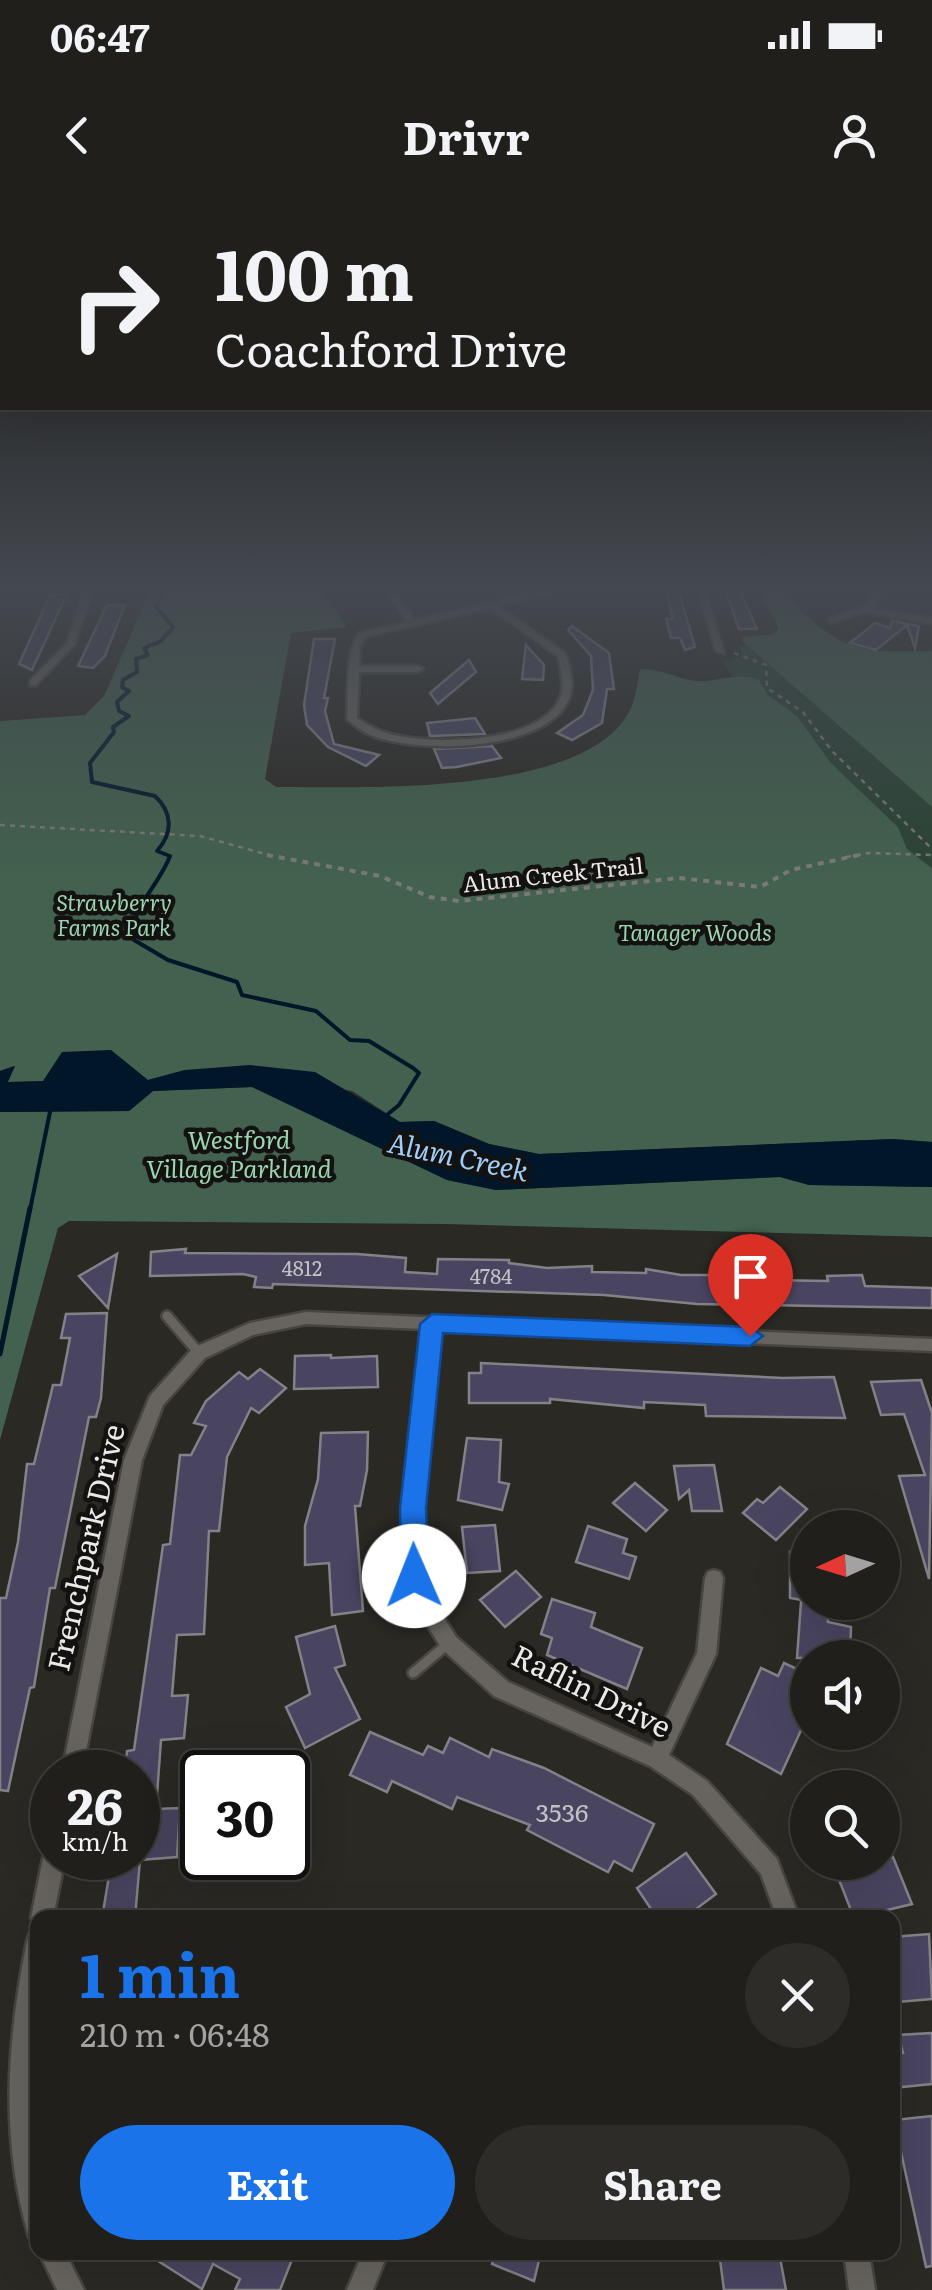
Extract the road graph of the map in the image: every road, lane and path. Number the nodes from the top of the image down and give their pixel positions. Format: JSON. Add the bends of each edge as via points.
{"nodes":[{"id":1,"x":353,"y":687,"type":"edge"},
{"id":2,"x":566,"y":687,"type":"edge"},
{"id":3,"x":768,"y":687,"type":"edge"},
{"id":4,"x":0,"y":825,"type":"edge"},
{"id":5,"x":166,"y":834,"type":"joint"},
{"id":6,"x":176,"y":834,"type":"joint"},
{"id":7,"x":932,"y":852,"type":"edge"},
{"id":8,"x":751,"y":888,"type":"joint"},
{"id":9,"x":167,"y":1316,"type":"dead end"},
{"id":10,"x":432,"y":1324,"type":"junction"},
{"id":11,"x":932,"y":1345,"type":"edge"},
{"id":12,"x":199,"y":1353,"type":"junction"},
{"id":13,"x":714,"y":1578,"type":"dead end"},
{"id":14,"x":449,"y":1643,"type":"junction"},
{"id":15,"x":412,"y":1673,"type":"dead end"},
{"id":16,"x":76,"y":1750,"type":"edge"},
{"id":17,"x":657,"y":1758,"type":"junction"},
{"id":18,"x":50,"y":1880,"type":"edge"},
{"id":19,"x":44,"y":1910,"type":"edge"},
{"id":20,"x":785,"y":1910,"type":"edge"},
{"id":21,"x":30,"y":1991,"type":"edge"},
{"id":22,"x":30,"y":2214,"type":"edge"},
{"id":23,"x":55,"y":2260,"type":"edge"},
{"id":24,"x":373,"y":2260,"type":"edge"},
{"id":25,"x":857,"y":2260,"type":"edge"},
{"id":26,"x":72,"y":2290,"type":"edge"},
{"id":27,"x":360,"y":2290,"type":"edge"},
{"id":28,"x":862,"y":2290,"type":"edge"}],
"edges":[{"from":1,"to":2,"type":"street","via":[[352,719],[367,733],[422,745],[530,727],[552,716]]},
{"from":3,"to":7,"type":"path","via":[[803,712],[832,751]]},
{"from":4,"to":5,"type":"path","name":"Alum Creek Trail"},
{"from":5,"to":6,"type":"path","name":"Alum Creek Trail"},
{"from":6,"to":8,"type":"path","name":"Alum Creek Trail","via":[[380,876],[442,900],[679,878]]},
{"from":7,"to":8,"type":"path","name":"Alum Creek Trail","via":[[838,859]]},
{"from":9,"to":12,"type":"lane"},
{"from":10,"to":11,"type":"street"},
{"from":10,"to":12,"type":"street","via":[[306,1318],[250,1329]]},
{"from":10,"to":14,"type":"street","name":"Raflin Drive","via":[[413,1508],[414,1576]]},
{"from":12,"to":16,"type":"street","name":"Frenchpark Drive","via":[[156,1401],[133,1460]]},
{"from":13,"to":17,"type":"street","via":[[706,1654]]},
{"from":14,"to":15,"type":"lane"},
{"from":14,"to":17,"type":"street","name":"Raflin Drive","via":[[500,1690]]},
{"from":17,"to":20,"type":"street","name":"Raflin Drive","via":[[700,1788],[769,1867]]},
{"from":18,"to":19,"type":"street"},
{"from":21,"to":22,"type":"street","via":[[10,2116]]},
{"from":23,"to":26,"type":"street"},
{"from":24,"to":27,"type":"street"},
{"from":25,"to":28,"type":"street"}]}
